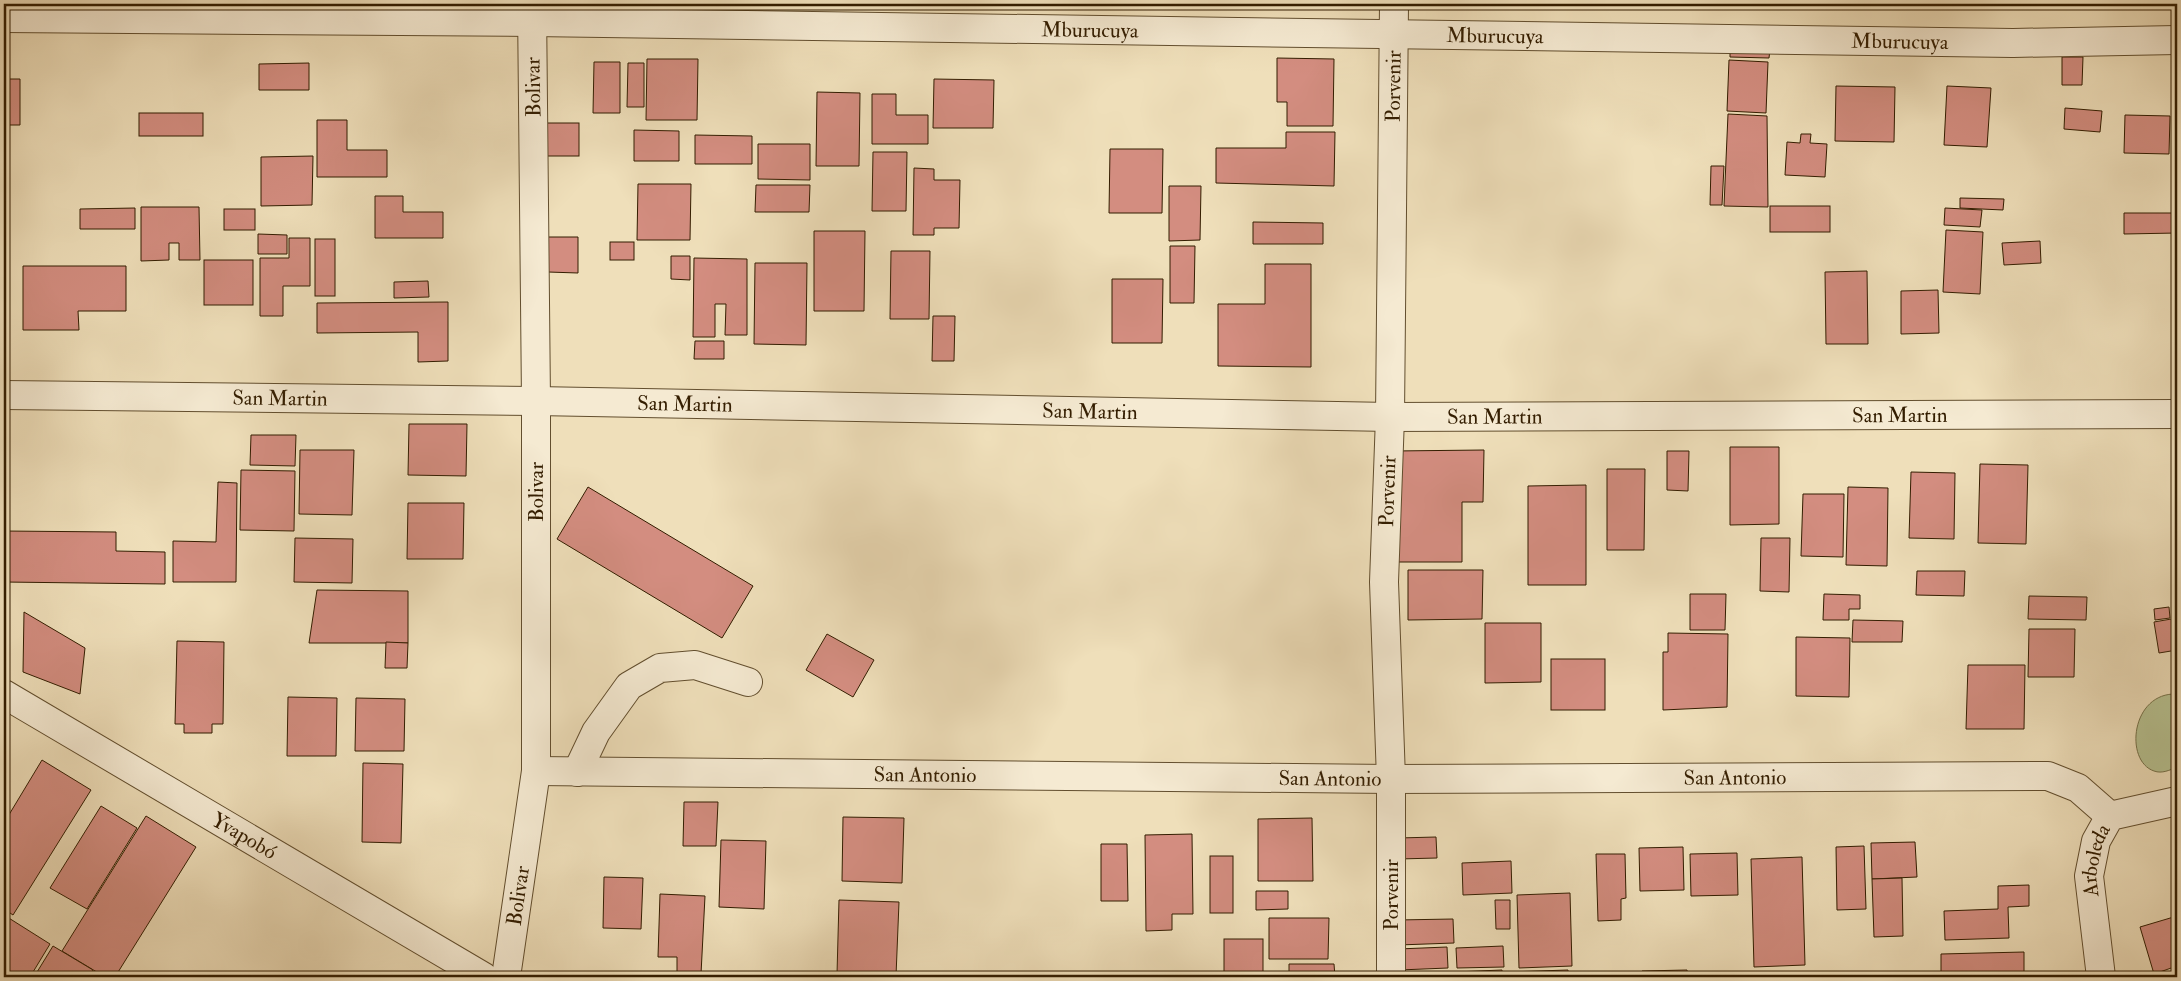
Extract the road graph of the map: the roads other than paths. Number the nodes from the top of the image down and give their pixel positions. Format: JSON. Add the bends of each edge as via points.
{"nodes":[{"id":1,"x":1394,"y":4,"type":"edge"},
{"id":2,"x":532,"y":13,"type":"edge"},
{"id":3,"x":4,"y":18,"type":"edge"},
{"id":4,"x":1395,"y":35,"type":"junction"},
{"id":5,"x":2177,"y":40,"type":"edge"},
{"id":6,"x":4,"y":395,"type":"edge"},
{"id":7,"x":536,"y":401,"type":"junction"},
{"id":8,"x":2177,"y":414,"type":"edge"},
{"id":9,"x":1390,"y":418,"type":"junction"},
{"id":10,"x":748,"y":682,"type":"dead end"},
{"id":11,"x":4,"y":694,"type":"edge"},
{"id":12,"x":536,"y":771,"type":"junction"},
{"id":13,"x":577,"y":772,"type":"junction"},
{"id":14,"x":1392,"y":779,"type":"junction"},
{"id":15,"x":2177,"y":801,"type":"edge"},
{"id":16,"x":2110,"y":816,"type":"junction"},
{"id":17,"x":484,"y":977,"type":"edge"},
{"id":18,"x":506,"y":977,"type":"edge"},
{"id":19,"x":1391,"y":977,"type":"edge"},
{"id":20,"x":2100,"y":977,"type":"edge"}],
"edges":[{"from":1,"to":4,"type":"street","name":"Porvenir"},
{"from":2,"to":3,"type":"street","name":"Mburucuya"},
{"from":2,"to":4,"type":"street","name":"Mburucuya"},
{"from":2,"to":7,"type":"street","name":"Bolivar"},
{"from":4,"to":5,"type":"street","name":"Mburucuya","via":[[2013,43]]},
{"from":4,"to":9,"type":"street","name":"Porvenir"},
{"from":6,"to":7,"type":"street","name":"San Martin"},
{"from":7,"to":9,"type":"street","name":"San Martin"},
{"from":7,"to":12,"type":"street","name":"Bolivar"},
{"from":8,"to":9,"type":"street","name":"San Martin"},
{"from":9,"to":14,"type":"street","name":"Porvenir","via":[[1384,582]]},
{"from":10,"to":13,"type":"street","via":[[695,665],[660,668],[629,686],[596,732]]},
{"from":11,"to":17,"type":"street","name":"Yvapobó"},
{"from":12,"to":13,"type":"street","name":"San Antonio"},
{"from":12,"to":18,"type":"street","name":"Bolivar"},
{"from":13,"to":14,"type":"street","name":"San Antonio"},
{"from":14,"to":16,"type":"street","name":"San Antonio","via":[[2048,776],[2078,788]]},
{"from":14,"to":19,"type":"street","name":"Porvenir"},
{"from":15,"to":16,"type":"street","name":"Arboleda"},
{"from":16,"to":20,"type":"street","name":"Arboleda","via":[[2096,841],[2089,876]]}]}
